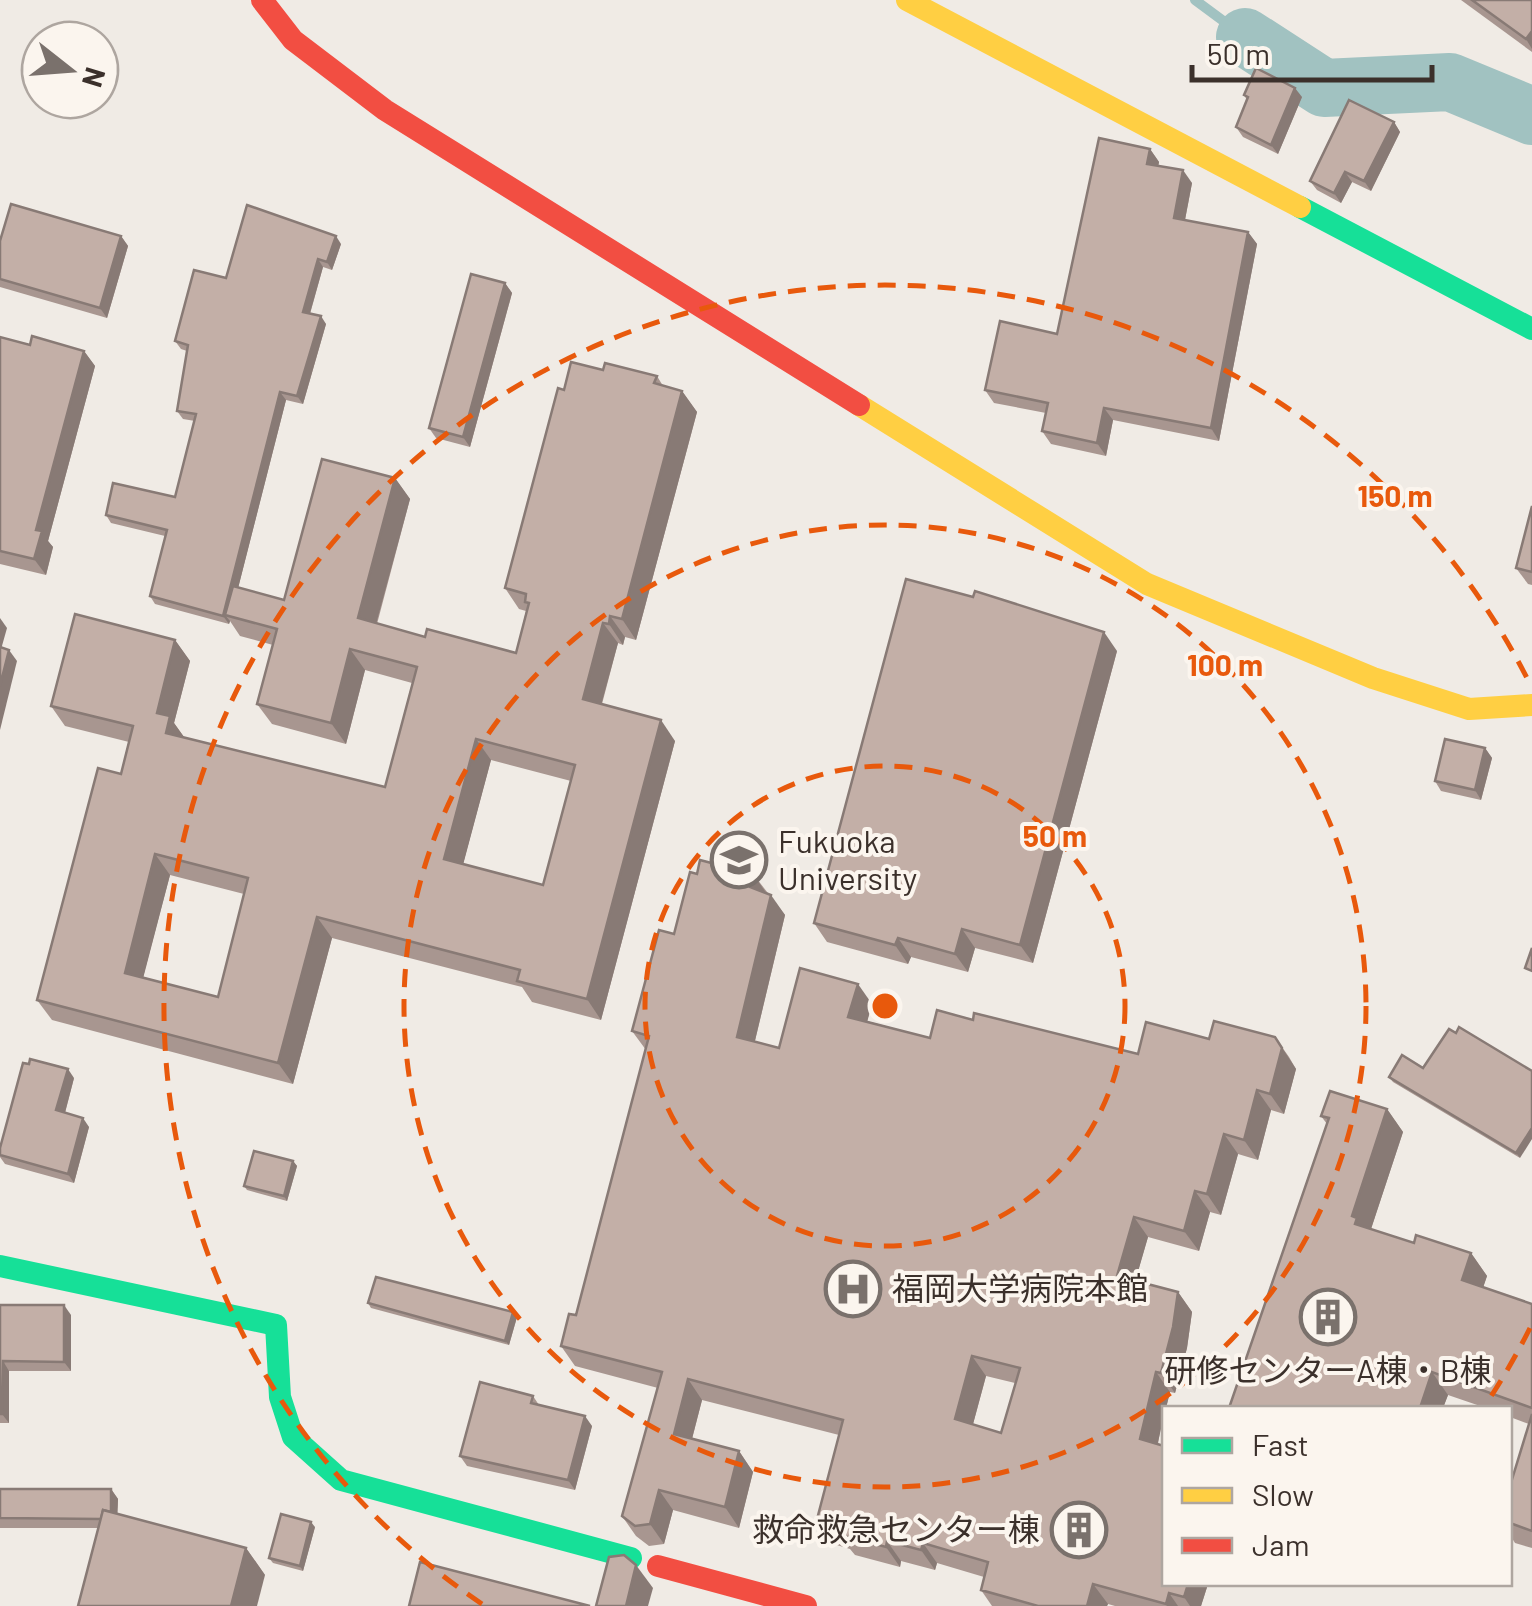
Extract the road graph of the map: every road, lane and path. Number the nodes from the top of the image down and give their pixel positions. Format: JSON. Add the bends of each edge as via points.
{"nodes":[{"id":1,"x":262,"y":0,"type":"edge"},
{"id":2,"x":907,"y":0,"type":"edge"},
{"id":3,"x":1532,"y":328,"type":"edge"},
{"id":4,"x":1532,"y":705,"type":"edge"},
{"id":5,"x":0,"y":1266,"type":"edge"},
{"id":6,"x":631,"y":1558,"type":"edge"},
{"id":7,"x":658,"y":1566,"type":"dead end"},
{"id":8,"x":806,"y":1606,"type":"edge"}],
"edges":[{"from":1,"to":4,"type":"street","via":[[292,40],[385,110],[1147,584],[1373,678],[1469,709]]},
{"from":2,"to":3,"type":"street"},
{"from":5,"to":6,"type":"street","via":[[276,1325],[280,1397],[293,1438],[341,1480]]},
{"from":7,"to":8,"type":"street"}]}
